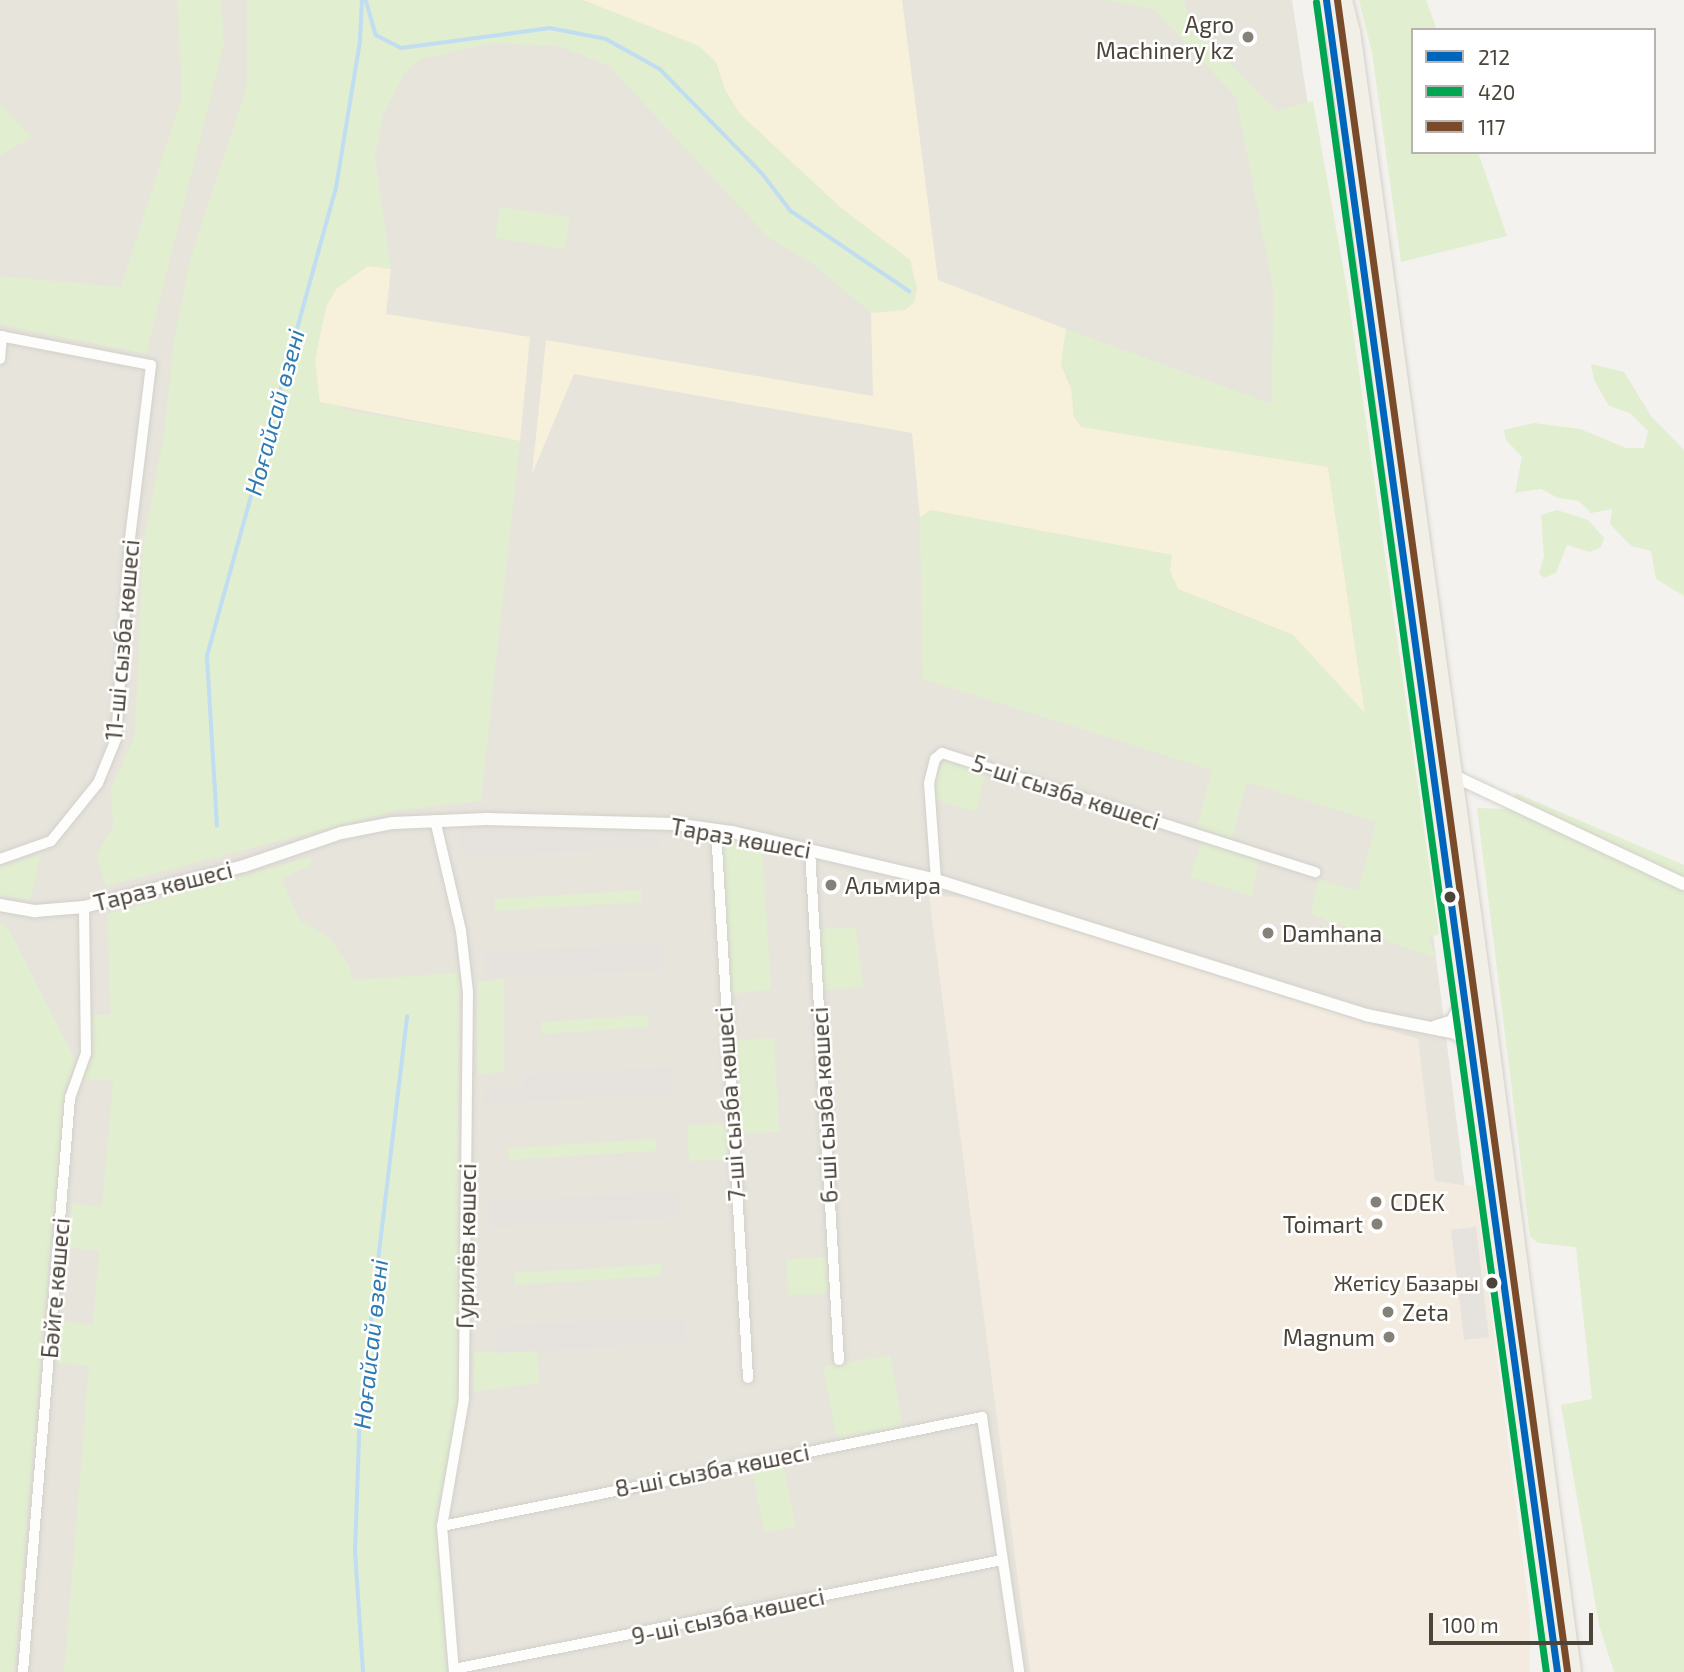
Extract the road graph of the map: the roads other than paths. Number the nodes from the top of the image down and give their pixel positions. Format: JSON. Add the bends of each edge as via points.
{"nodes":[{"id":1,"x":1326,"y":0,"type":"edge"},
{"id":2,"x":1345,"y":0,"type":"edge"},
{"id":3,"x":1,"y":336,"type":"edge"},
{"id":4,"x":0,"y":359,"type":"edge"},
{"id":5,"x":1454,"y":776,"type":"junction"},
{"id":6,"x":435,"y":820,"type":"junction"},
{"id":7,"x":716,"y":829,"type":"junction"},
{"id":8,"x":810,"y":850,"type":"junction"},
{"id":9,"x":0,"y":859,"type":"edge"},
{"id":10,"x":1315,"y":872,"type":"dead end"},
{"id":11,"x":936,"y":880,"type":"junction"},
{"id":12,"x":1684,"y":884,"type":"edge"},
{"id":13,"x":0,"y":905,"type":"edge"},
{"id":14,"x":84,"y":907,"type":"junction"},
{"id":15,"x":1465,"y":987,"type":"junction"},
{"id":16,"x":1426,"y":1028,"type":"junction"},
{"id":17,"x":1473,"y":1046,"type":"junction"},
{"id":18,"x":839,"y":1360,"type":"dead end"},
{"id":19,"x":748,"y":1378,"type":"dead end"},
{"id":20,"x":442,"y":1526,"type":"junction"},
{"id":21,"x":1002,"y":1560,"type":"junction"},
{"id":22,"x":454,"y":1671,"type":"edge"},
{"id":23,"x":1557,"y":1671,"type":"edge"},
{"id":24,"x":23,"y":1672,"type":"edge"},
{"id":25,"x":1019,"y":1672,"type":"edge"},
{"id":26,"x":1573,"y":1672,"type":"edge"}],
"edges":[{"from":1,"to":15,"type":"main road"},
{"from":2,"to":5,"type":"main road"},
{"from":3,"to":4,"type":"street"},
{"from":3,"to":9,"type":"street","name":"11-ші сызба көшесі","via":[[151,365],[130,540],[116,739],[98,783],[51,841]]},
{"from":5,"to":12,"type":"street"},
{"from":5,"to":26,"type":"main road"},
{"from":6,"to":7,"type":"street","name":"Тараз көшесі","via":[[640,822]]},
{"from":6,"to":14,"type":"street","name":"Тараз көшесі","via":[[341,833],[244,866]]},
{"from":6,"to":20,"type":"street","name":"Гурилёв көшесі","via":[[461,931],[468,992],[464,1399]]},
{"from":7,"to":8,"type":"street","name":"Тараз көшесі"},
{"from":7,"to":19,"type":"street","name":"7-ші сызба көшесі"},
{"from":8,"to":11,"type":"street","name":"Тараз көшесі"},
{"from":8,"to":18,"type":"street","name":"6-ші сызба көшесі"},
{"from":10,"to":11,"type":"street","name":"5-ші сызба көшесі","via":[[942,753],[935,760],[929,783]]},
{"from":11,"to":16,"type":"street","name":"Тараз көшесі","via":[[1366,1015]]},
{"from":13,"to":14,"type":"street","name":"Тараз көшесі","via":[[34,911]]},
{"from":14,"to":24,"type":"street","name":"Бәйге көшесі","via":[[86,1053],[71,1098]]},
{"from":15,"to":16,"type":"street","via":[[1459,1015],[1442,1026]]},
{"from":15,"to":17,"type":"main road"},
{"from":16,"to":17,"type":"street","name":"Тараз көшесі","via":[[1455,1033]]},
{"from":17,"to":23,"type":"main road"},
{"from":20,"to":21,"type":"street","name":"8-ші сызба көшесі","via":[[982,1417]]},
{"from":20,"to":22,"type":"street","name":"Гурилёв көшесі"},
{"from":21,"to":22,"type":"street","name":"9-ші сызба көшесі"},
{"from":21,"to":25,"type":"street"}]}
